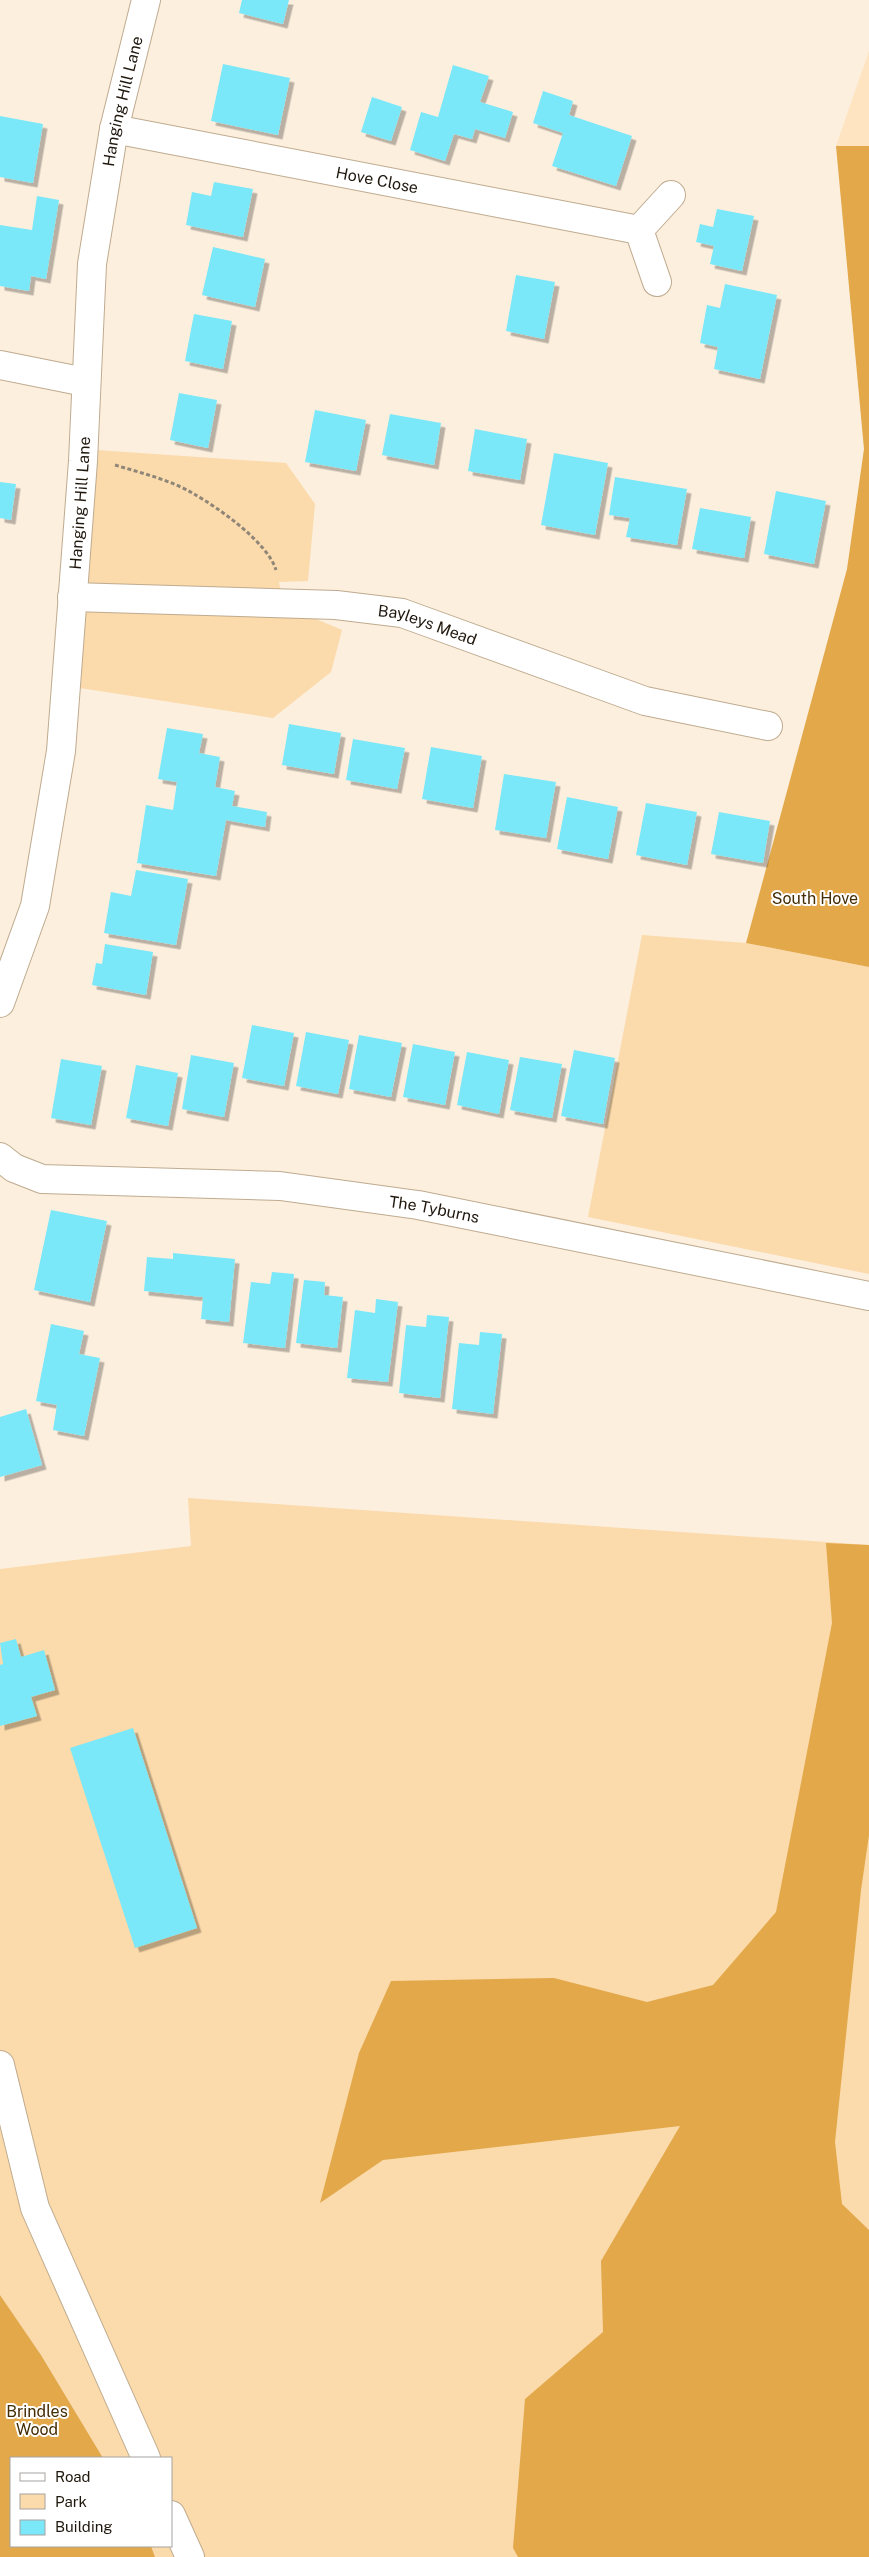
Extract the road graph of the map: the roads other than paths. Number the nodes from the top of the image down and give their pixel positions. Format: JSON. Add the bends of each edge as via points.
{"nodes":[{"id":1,"x":146,"y":0,"type":"edge"},
{"id":2,"x":114,"y":128,"type":"junction"},
{"id":3,"x":671,"y":195,"type":"dead end"},
{"id":4,"x":639,"y":230,"type":"junction"},
{"id":5,"x":657,"y":282,"type":"dead end"},
{"id":6,"x":0,"y":365,"type":"edge"},
{"id":7,"x":85,"y":382,"type":"junction"},
{"id":8,"x":72,"y":597,"type":"junction"},
{"id":9,"x":768,"y":726,"type":"dead end"},
{"id":10,"x":0,"y":1003,"type":"edge"},
{"id":11,"x":0,"y":1157,"type":"edge"},
{"id":12,"x":869,"y":1296,"type":"edge"},
{"id":13,"x":0,"y":2064,"type":"edge"},
{"id":14,"x":146,"y":2457,"type":"edge"},
{"id":15,"x":172,"y":2517,"type":"edge"},
{"id":16,"x":190,"y":2557,"type":"edge"}],
"edges":[{"from":1,"to":2,"type":"street","name":"Hanging Hill Lane"},
{"from":2,"to":4,"type":"street","name":"Hove Close"},
{"from":2,"to":7,"type":"street","name":"Hanging Hill Lane","via":[[92,264]]},
{"from":3,"to":4,"type":"street"},
{"from":4,"to":5,"type":"street"},
{"from":6,"to":7,"type":"street"},
{"from":7,"to":8,"type":"street","name":"Hanging Hill Lane","via":[[83,461]]},
{"from":8,"to":9,"type":"street","name":"Bayleys Mead","via":[[336,605],[402,613],[645,701]]},
{"from":8,"to":10,"type":"street","name":"Hanging Hill Lane","via":[[60,751],[35,906]]},
{"from":11,"to":12,"type":"street","name":"The Tyburns","via":[[14,1168],[42,1179],[280,1186],[418,1204]]},
{"from":13,"to":14,"type":"street","via":[[35,2208]]},
{"from":15,"to":16,"type":"street"}]}
